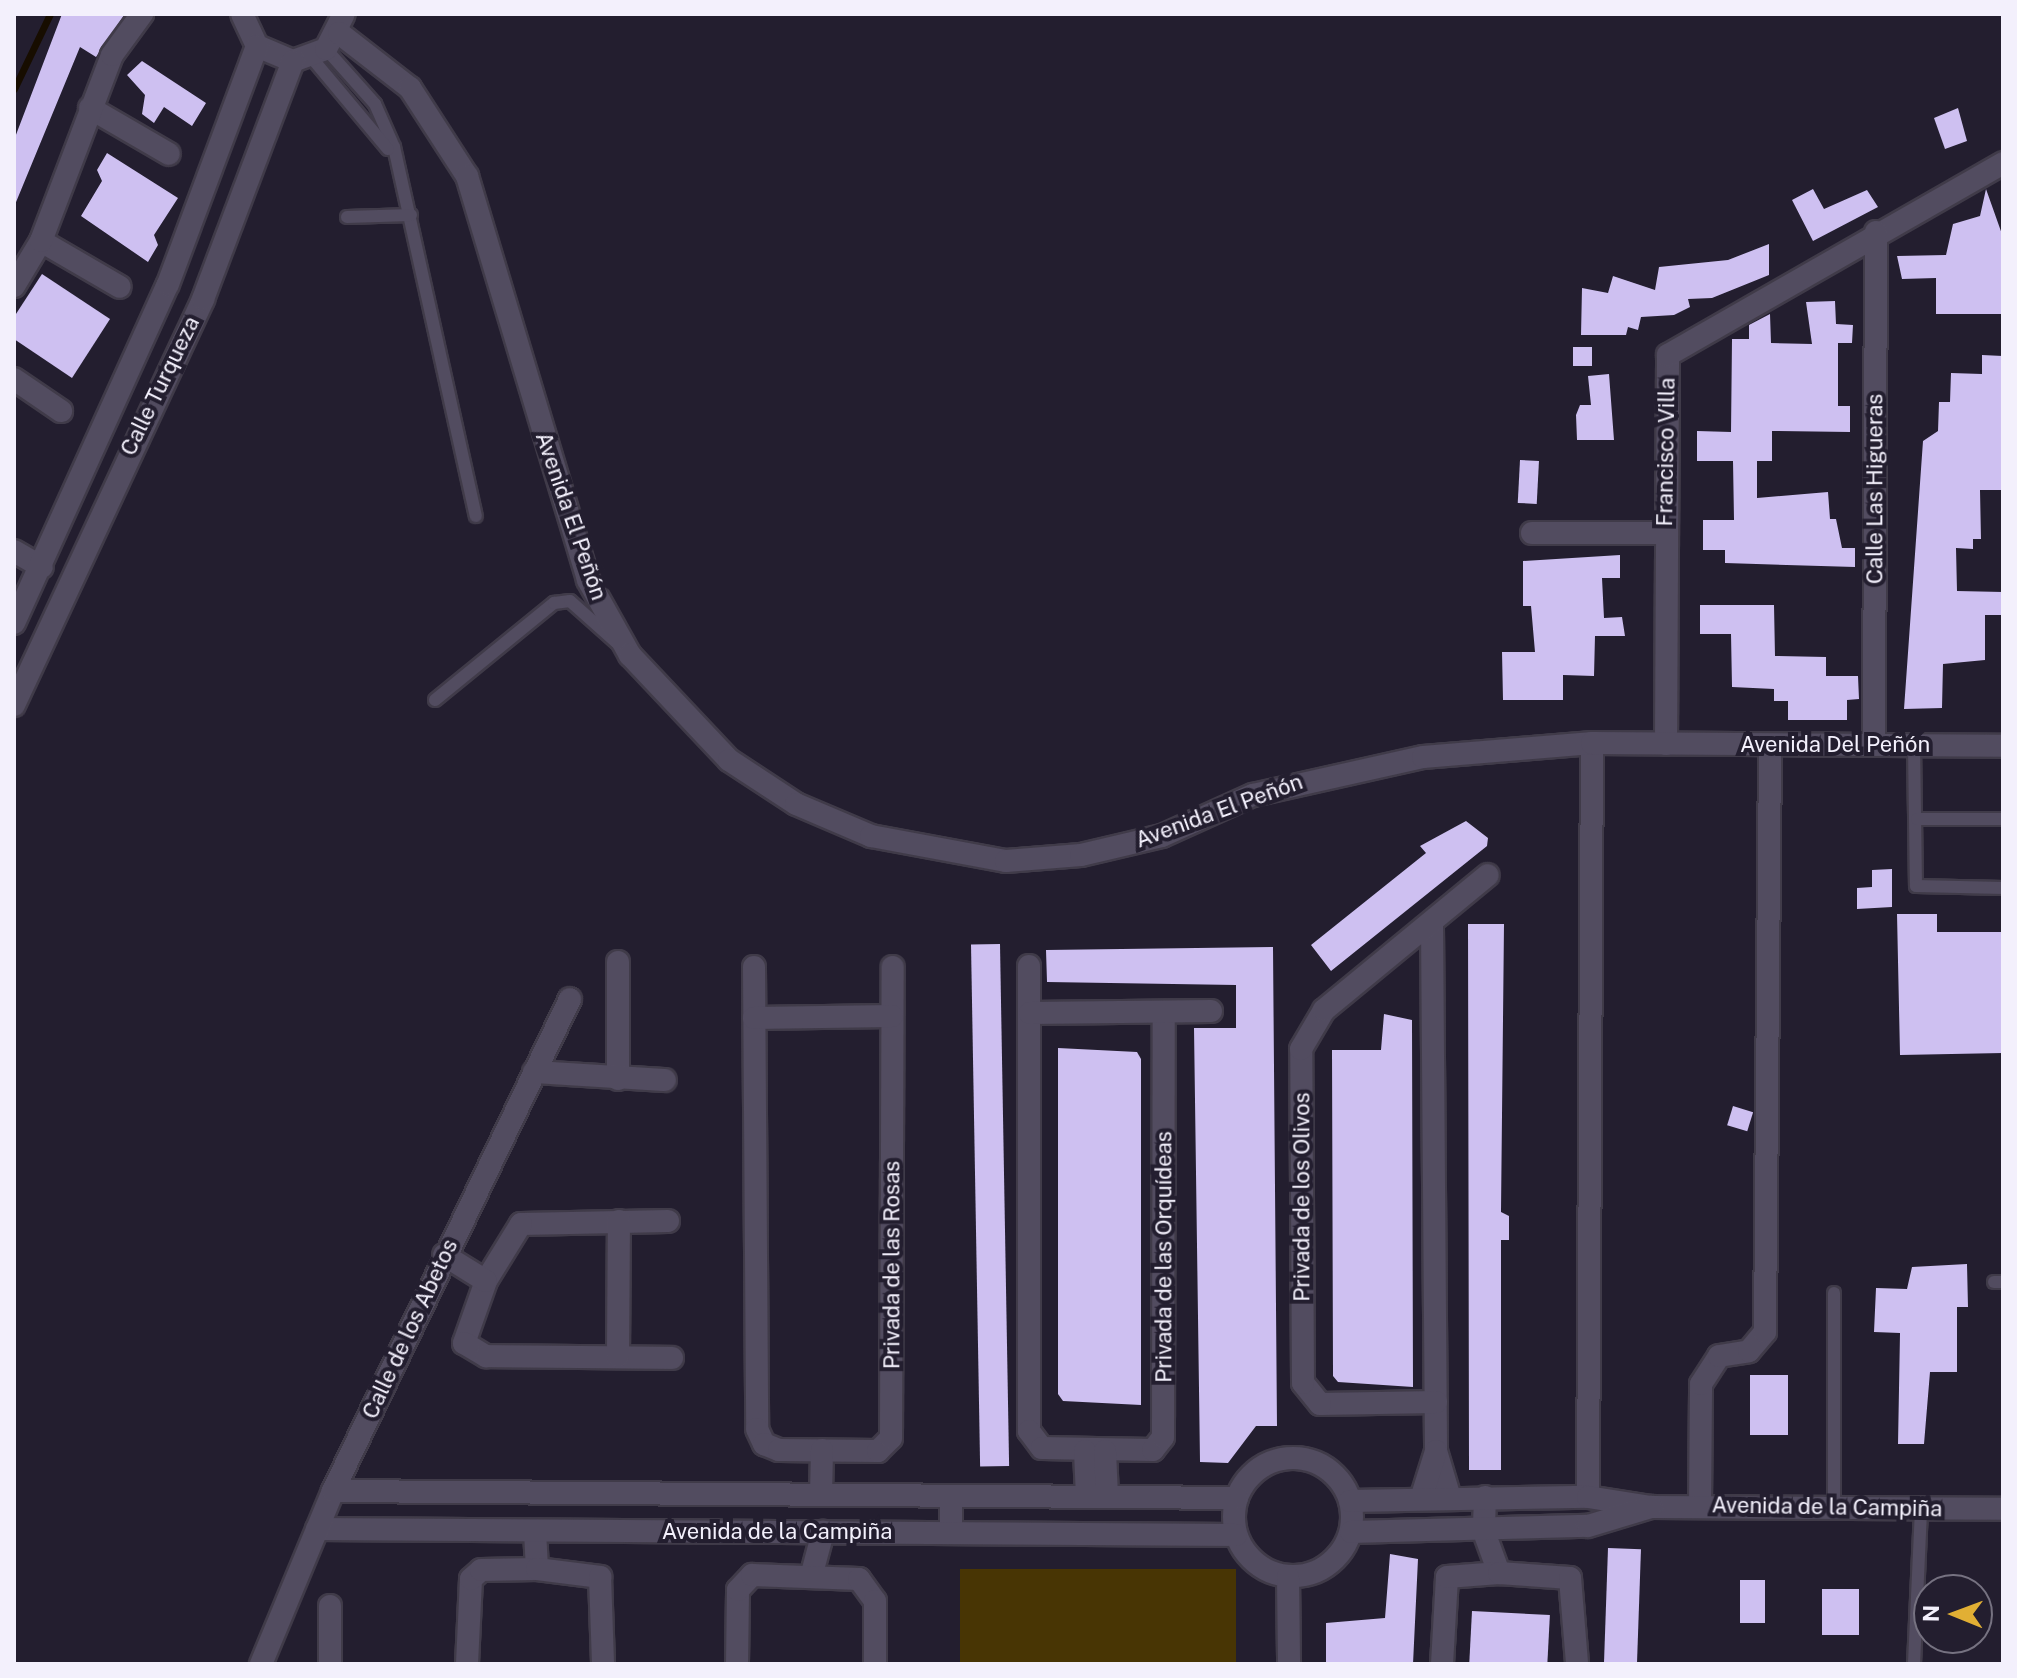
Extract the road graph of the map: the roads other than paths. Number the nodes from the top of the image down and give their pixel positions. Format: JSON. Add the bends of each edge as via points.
{"nodes":[{"id":1,"x":142,"y":14,"type":"edge"},
{"id":2,"x":242,"y":14,"type":"edge"},
{"id":3,"x":322,"y":43,"type":"edge"},
{"id":4,"x":257,"y":46,"type":"junction"},
{"id":5,"x":90,"y":108,"type":"junction"},
{"id":6,"x":169,"y":154,"type":"dead end"},
{"id":7,"x":2003,"y":163,"type":"edge"},
{"id":8,"x":411,"y":215,"type":"junction"},
{"id":9,"x":347,"y":217,"type":"dead end"},
{"id":10,"x":1876,"y":232,"type":"junction"},
{"id":11,"x":41,"y":241,"type":"junction"},
{"id":12,"x":14,"y":286,"type":"edge"},
{"id":13,"x":120,"y":287,"type":"dead end"},
{"id":14,"x":14,"y":379,"type":"edge"},
{"id":15,"x":61,"y":411,"type":"dead end"},
{"id":16,"x":476,"y":516,"type":"dead end"},
{"id":17,"x":1532,"y":533,"type":"dead end"},
{"id":18,"x":1665,"y":533,"type":"junction"},
{"id":19,"x":14,"y":551,"type":"edge"},
{"id":20,"x":42,"y":567,"type":"junction"},
{"id":21,"x":14,"y":623,"type":"edge"},
{"id":22,"x":630,"y":655,"type":"junction"},
{"id":23,"x":435,"y":700,"type":"dead end"},
{"id":24,"x":14,"y":705,"type":"edge"},
{"id":25,"x":1592,"y":743,"type":"junction"},
{"id":26,"x":1666,"y":744,"type":"junction"},
{"id":27,"x":1770,"y":745,"type":"junction"},
{"id":28,"x":1874,"y":745,"type":"junction"},
{"id":29,"x":1914,"y":745,"type":"junction"},
{"id":30,"x":2003,"y":746,"type":"edge"},
{"id":31,"x":1917,"y":819,"type":"junction"},
{"id":32,"x":2003,"y":819,"type":"edge"},
{"id":33,"x":1488,"y":875,"type":"dead end"},
{"id":34,"x":2003,"y":888,"type":"edge"},
{"id":35,"x":1432,"y":925,"type":"junction"},
{"id":36,"x":618,"y":962,"type":"dead end"},
{"id":37,"x":1029,"y":966,"type":"dead end"},
{"id":38,"x":754,"y":967,"type":"dead end"},
{"id":39,"x":893,"y":967,"type":"dead end"},
{"id":40,"x":570,"y":999,"type":"dead end"},
{"id":41,"x":1211,"y":1011,"type":"dead end"},
{"id":42,"x":1164,"y":1012,"type":"junction"},
{"id":43,"x":1030,"y":1013,"type":"junction"},
{"id":44,"x":892,"y":1016,"type":"junction"},
{"id":45,"x":754,"y":1018,"type":"junction"},
{"id":46,"x":534,"y":1072,"type":"junction"},
{"id":47,"x":618,"y":1079,"type":"junction"},
{"id":48,"x":665,"y":1080,"type":"dead end"},
{"id":49,"x":619,"y":1221,"type":"junction"},
{"id":50,"x":668,"y":1221,"type":"dead end"},
{"id":51,"x":444,"y":1255,"type":"junction"},
{"id":52,"x":486,"y":1281,"type":"junction"},
{"id":53,"x":1834,"y":1293,"type":"dead end"},
{"id":54,"x":618,"y":1356,"type":"junction"},
{"id":55,"x":672,"y":1358,"type":"dead end"},
{"id":56,"x":1436,"y":1402,"type":"junction"},
{"id":57,"x":822,"y":1450,"type":"junction"},
{"id":58,"x":1095,"y":1451,"type":"junction"},
{"id":59,"x":1436,"y":1451,"type":"junction"},
{"id":60,"x":333,"y":1491,"type":"junction"},
{"id":61,"x":821,"y":1495,"type":"junction"},
{"id":62,"x":951,"y":1496,"type":"junction"},
{"id":63,"x":1097,"y":1497,"type":"junction"},
{"id":64,"x":1485,"y":1497,"type":"junction"},
{"id":65,"x":1546,"y":1497,"type":"junction"},
{"id":66,"x":1588,"y":1497,"type":"junction"},
{"id":67,"x":1237,"y":1498,"type":"junction"},
{"id":68,"x":1450,"y":1498,"type":"junction"},
{"id":69,"x":1421,"y":1499,"type":"junction"},
{"id":70,"x":1350,"y":1501,"type":"junction"},
{"id":71,"x":1700,"y":1506,"type":"junction"},
{"id":72,"x":1651,"y":1507,"type":"junction"},
{"id":73,"x":1834,"y":1507,"type":"junction"},
{"id":74,"x":1921,"y":1508,"type":"junction"},
{"id":75,"x":2003,"y":1509,"type":"edge"},
{"id":76,"x":1546,"y":1526,"type":"junction"},
{"id":77,"x":317,"y":1529,"type":"junction"},
{"id":78,"x":535,"y":1531,"type":"junction"},
{"id":79,"x":811,"y":1532,"type":"junction"},
{"id":80,"x":1351,"y":1532,"type":"junction"},
{"id":81,"x":951,"y":1533,"type":"junction"},
{"id":82,"x":1236,"y":1535,"type":"junction"},
{"id":83,"x":1482,"y":1536,"type":"junction"},
{"id":84,"x":537,"y":1569,"type":"junction"},
{"id":85,"x":1498,"y":1569,"type":"junction"},
{"id":86,"x":1469,"y":1573,"type":"junction"},
{"id":87,"x":804,"y":1576,"type":"junction"},
{"id":88,"x":1288,"y":1577,"type":"junction"},
{"id":89,"x":330,"y":1606,"type":"dead end"},
{"id":90,"x":261,"y":1664,"type":"edge"},
{"id":91,"x":330,"y":1664,"type":"edge"},
{"id":92,"x":467,"y":1664,"type":"edge"},
{"id":93,"x":603,"y":1664,"type":"edge"},
{"id":94,"x":737,"y":1664,"type":"edge"},
{"id":95,"x":875,"y":1664,"type":"edge"},
{"id":96,"x":1289,"y":1664,"type":"edge"},
{"id":97,"x":1442,"y":1664,"type":"edge"},
{"id":98,"x":1577,"y":1664,"type":"edge"},
{"id":99,"x":1914,"y":1664,"type":"edge"}],
"edges":[{"from":1,"to":5,"type":"street","via":[[112,55]]},
{"from":2,"to":4,"type":"street"},
{"from":3,"to":4,"type":"street","name":"Avenida El Peñón"},
{"from":3,"to":8,"type":"lane","via":[[397,166]]},
{"from":3,"to":22,"type":"street","name":"Avenida El Peñón","via":[[410,88],[467,176],[588,580]]},
{"from":3,"to":24,"type":"street","name":"Calle Turqueza"},
{"from":4,"to":20,"type":"street","name":"Calle Turqueza","via":[[168,284]]},
{"from":5,"to":6,"type":"street"},
{"from":5,"to":11,"type":"street"},
{"from":7,"to":10,"type":"street","name":"Francisco Villa"},
{"from":8,"to":9,"type":"lane"},
{"from":8,"to":16,"type":"lane"},
{"from":10,"to":18,"type":"street","name":"Francisco Villa","via":[[1668,355]]},
{"from":10,"to":28,"type":"street","name":"Calle Las Higueras"},
{"from":11,"to":12,"type":"street"},
{"from":11,"to":13,"type":"street"},
{"from":14,"to":15,"type":"street"},
{"from":17,"to":18,"type":"street"},
{"from":18,"to":26,"type":"street","name":"Francisco Villa"},
{"from":19,"to":20,"type":"street"},
{"from":20,"to":21,"type":"street","name":"Calle Turqueza"},
{"from":22,"to":23,"type":"lane","via":[[570,601],[554,603]]},
{"from":22,"to":25,"type":"street","name":"Avenida El Peñón","via":[[729,760],[796,804],[871,836],[1006,861],[1081,855],[1162,836],[1253,795],[1335,771]]},
{"from":25,"to":26,"type":"street","name":"Avenida El Peñón"},
{"from":25,"to":66,"type":"street"},
{"from":26,"to":27,"type":"street","name":"Avenida Del Peñón"},
{"from":27,"to":28,"type":"street","name":"Avenida Del Peñón"},
{"from":27,"to":71,"type":"street","via":[[1765,1332],[1749,1351],[1719,1356],[1701,1384]]},
{"from":28,"to":29,"type":"street","name":"Avenida Del Peñón"},
{"from":29,"to":30,"type":"street","name":"Avenida Del Peñón"},
{"from":29,"to":31,"type":"lane"},
{"from":31,"to":32,"type":"lane"},
{"from":31,"to":34,"type":"lane","via":[[1916,886]]},
{"from":33,"to":35,"type":"street","name":"Privada de los Olivos"},
{"from":35,"to":56,"type":"street"},
{"from":35,"to":56,"type":"street","name":"Privada de los Olivos","via":[[1324,1010],[1301,1049],[1303,1367],[1309,1397],[1320,1404]]},
{"from":36,"to":47,"type":"street"},
{"from":37,"to":43,"type":"street","name":"Privada de las Orquídeas"},
{"from":38,"to":45,"type":"street","name":"Privada de las Rosas"},
{"from":39,"to":44,"type":"street","name":"Privada de las Rosas"},
{"from":40,"to":46,"type":"street","name":"Calle de los Abetos"},
{"from":41,"to":42,"type":"street"},
{"from":42,"to":43,"type":"street"},
{"from":42,"to":58,"type":"street","name":"Privada de las Orquídeas","via":[[1163,1437],[1153,1450]]},
{"from":43,"to":58,"type":"street","name":"Privada de las Orquídeas","via":[[1029,1431],[1042,1448]]},
{"from":44,"to":45,"type":"street"},
{"from":44,"to":57,"type":"street","name":"Privada de las Rosas","via":[[891,1438],[878,1451]]},
{"from":45,"to":57,"type":"street","name":"Privada de las Rosas","via":[[757,1429],[764,1444],[779,1450]]},
{"from":46,"to":47,"type":"street"},
{"from":46,"to":51,"type":"street","name":"Calle de los Abetos"},
{"from":47,"to":48,"type":"street"},
{"from":49,"to":50,"type":"street"},
{"from":49,"to":52,"type":"street","via":[[521,1224]]},
{"from":49,"to":54,"type":"street"},
{"from":51,"to":52,"type":"street"},
{"from":51,"to":60,"type":"street","name":"Calle de los Abetos"},
{"from":52,"to":54,"type":"street","via":[[464,1331],[469,1352]]},
{"from":53,"to":73,"type":"lane"},
{"from":54,"to":55,"type":"street"},
{"from":56,"to":59,"type":"street"},
{"from":57,"to":61,"type":"street"},
{"from":58,"to":63,"type":"street"},
{"from":59,"to":68,"type":"street"},
{"from":59,"to":69,"type":"street"},
{"from":60,"to":61,"type":"street","name":"Avenida de la Campiña"},
{"from":60,"to":77,"type":"street","name":"Calle de los Abetos"},
{"from":61,"to":62,"type":"street","name":"Avenida de la Campiña"},
{"from":62,"to":63,"type":"street","name":"Avenida de la Campiña"},
{"from":62,"to":81,"type":"street"},
{"from":63,"to":67,"type":"street","name":"Avenida de la Campiña"},
{"from":64,"to":65,"type":"street","name":"Avenida de la Campiña"},
{"from":64,"to":68,"type":"street","name":"Avenida de la Campiña"},
{"from":64,"to":83,"type":"street"},
{"from":65,"to":66,"type":"street","name":"Avenida de la Campiña"},
{"from":65,"to":76,"type":"street"},
{"from":66,"to":72,"type":"street","name":"Avenida de la Campiña"},
{"from":67,"to":70,"type":"street","via":[[1266,1465],[1294,1458],[1335,1475]]},
{"from":67,"to":82,"type":"street"},
{"from":68,"to":69,"type":"street","name":"Avenida de la Campiña"},
{"from":69,"to":70,"type":"street","name":"Avenida de la Campiña"},
{"from":70,"to":80,"type":"street"},
{"from":71,"to":72,"type":"street","name":"Avenida de la Campiña"},
{"from":71,"to":73,"type":"street","name":"Avenida de la Campiña"},
{"from":72,"to":76,"type":"street","name":"Avenida de la Campiña","via":[[1616,1521]]},
{"from":73,"to":74,"type":"street","name":"Avenida de la Campiña"},
{"from":74,"to":75,"type":"street","name":"Avenida de la Campiña"},
{"from":74,"to":99,"type":"lane"},
{"from":76,"to":83,"type":"street","name":"Avenida de la Campiña"},
{"from":77,"to":78,"type":"street","name":"Avenida de la Campiña"},
{"from":77,"to":90,"type":"street","name":"Calle de los Abetos"},
{"from":78,"to":79,"type":"street","name":"Avenida de la Campiña"},
{"from":78,"to":84,"type":"street"},
{"from":79,"to":81,"type":"street","name":"Avenida de la Campiña"},
{"from":79,"to":87,"type":"street"},
{"from":80,"to":83,"type":"street","name":"Avenida de la Campiña"},
{"from":80,"to":88,"type":"street","via":[[1328,1566]]},
{"from":81,"to":82,"type":"street","name":"Avenida de la Campiña"},
{"from":82,"to":88,"type":"street","via":[[1256,1564]]},
{"from":83,"to":85,"type":"street"},
{"from":83,"to":86,"type":"street"},
{"from":84,"to":92,"type":"street","via":[[481,1570],[471,1579]]},
{"from":84,"to":93,"type":"street","via":[[600,1577]]},
{"from":85,"to":86,"type":"street"},
{"from":85,"to":98,"type":"street","via":[[1570,1578]]},
{"from":86,"to":97,"type":"street","via":[[1447,1577],[1441,1586]]},
{"from":87,"to":94,"type":"street","via":[[742,1580]]},
{"from":87,"to":95,"type":"street","via":[[859,1579],[870,1588]]},
{"from":88,"to":96,"type":"street"},
{"from":89,"to":91,"type":"street"}]}
